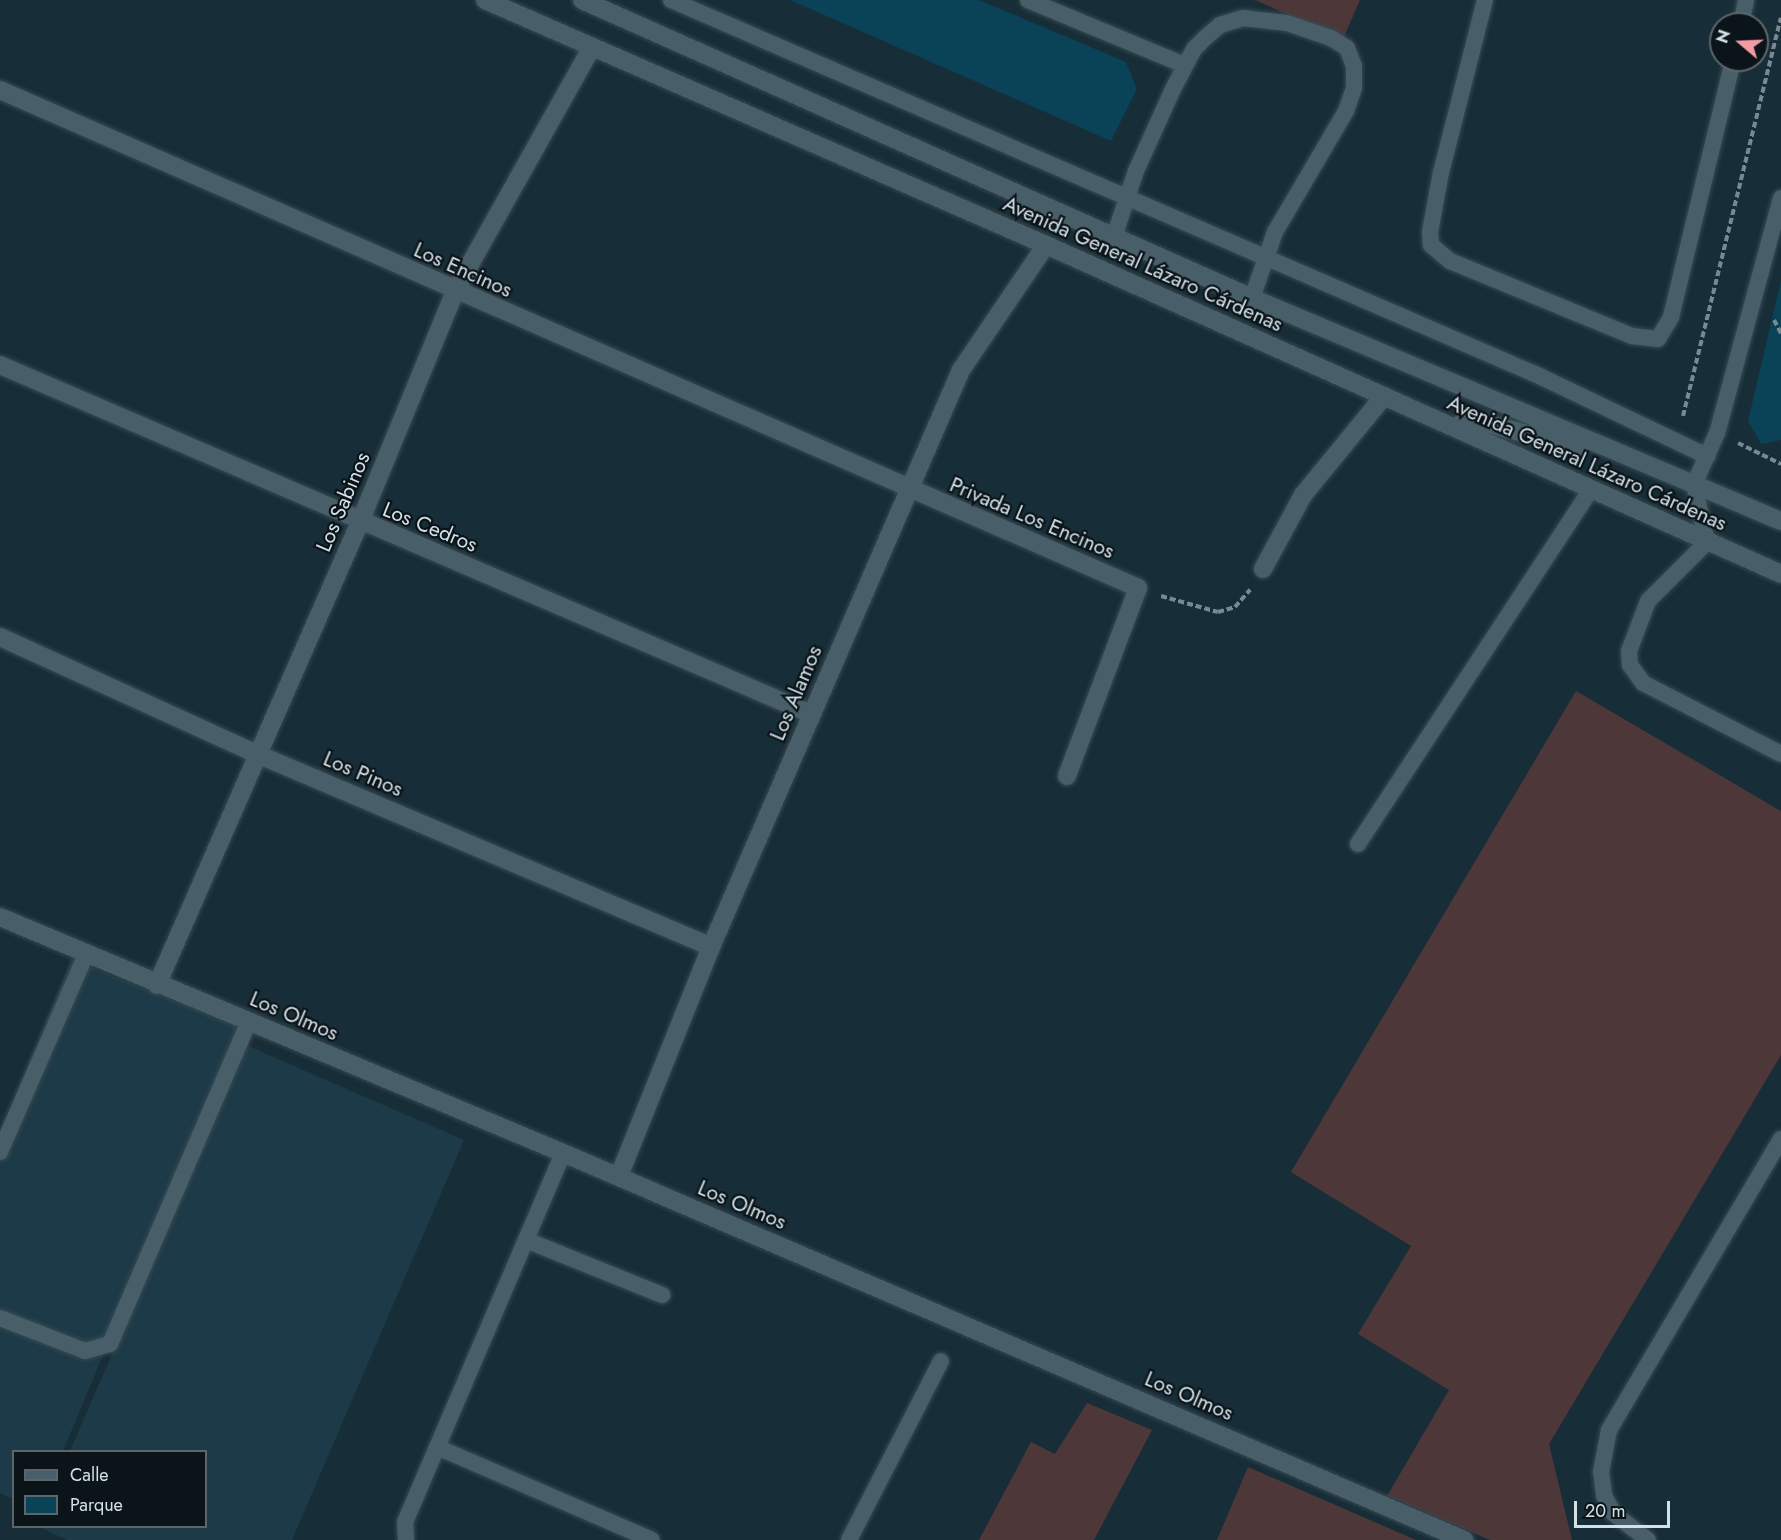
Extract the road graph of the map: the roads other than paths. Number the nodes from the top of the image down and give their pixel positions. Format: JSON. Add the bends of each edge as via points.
{"nodes":[{"id":1,"x":485,"y":0,"type":"edge"},
{"id":2,"x":582,"y":0,"type":"edge"},
{"id":3,"x":671,"y":0,"type":"edge"},
{"id":4,"x":1028,"y":0,"type":"edge"},
{"id":5,"x":1485,"y":0,"type":"edge"},
{"id":6,"x":592,"y":47,"type":"junction"},
{"id":7,"x":1184,"y":65,"type":"junction"},
{"id":8,"x":1730,"y":72,"type":"edge"},
{"id":9,"x":0,"y":90,"type":"edge"},
{"id":10,"x":1127,"y":196,"type":"junction"},
{"id":11,"x":1781,"y":198,"type":"edge"},
{"id":12,"x":1114,"y":237,"type":"junction"},
{"id":13,"x":1046,"y":245,"type":"junction"},
{"id":14,"x":1266,"y":256,"type":"junction"},
{"id":15,"x":455,"y":291,"type":"junction"},
{"id":16,"x":1252,"y":298,"type":"junction"},
{"id":17,"x":0,"y":365,"type":"edge"},
{"id":18,"x":1384,"y":396,"type":"junction"},
{"id":19,"x":1477,"y":437,"type":"junction"},
{"id":20,"x":1616,"y":453,"type":"junction"},
{"id":21,"x":1707,"y":456,"type":"junction"},
{"id":22,"x":1694,"y":485,"type":"junction"},
{"id":23,"x":1591,"y":489,"type":"junction"},
{"id":24,"x":909,"y":490,"type":"junction"},
{"id":25,"x":1781,"y":521,"type":"edge"},
{"id":26,"x":360,"y":522,"type":"junction"},
{"id":27,"x":1707,"y":542,"type":"junction"},
{"id":28,"x":1263,"y":569,"type":"road end"},
{"id":29,"x":1781,"y":574,"type":"edge"},
{"id":30,"x":0,"y":637,"type":"edge"},
{"id":31,"x":811,"y":714,"type":"junction"},
{"id":32,"x":257,"y":754,"type":"junction"},
{"id":33,"x":1781,"y":754,"type":"edge"},
{"id":34,"x":1066,"y":776,"type":"dead end"},
{"id":35,"x":1358,"y":844,"type":"dead end"},
{"id":36,"x":0,"y":917,"type":"edge"},
{"id":37,"x":711,"y":947,"type":"junction"},
{"id":38,"x":86,"y":954,"type":"junction"},
{"id":39,"x":158,"y":985,"type":"junction"},
{"id":40,"x":249,"y":1021,"type":"junction"},
{"id":41,"x":1781,"y":1139,"type":"edge"},
{"id":42,"x":0,"y":1152,"type":"edge"},
{"id":43,"x":563,"y":1153,"type":"junction"},
{"id":44,"x":619,"y":1176,"type":"junction"},
{"id":45,"x":526,"y":1240,"type":"junction"},
{"id":46,"x":662,"y":1295,"type":"dead end"},
{"id":47,"x":0,"y":1318,"type":"edge"},
{"id":48,"x":941,"y":1361,"type":"dead end"},
{"id":49,"x":437,"y":1446,"type":"junction"},
{"id":50,"x":406,"y":1540,"type":"edge"},
{"id":51,"x":652,"y":1540,"type":"edge"},
{"id":52,"x":849,"y":1540,"type":"edge"},
{"id":53,"x":1464,"y":1540,"type":"edge"},
{"id":54,"x":1648,"y":1540,"type":"edge"}],
"edges":[{"from":1,"to":6,"type":"street","name":"Avenida General Lázaro Cárdenas"},
{"from":2,"to":12,"type":"street","name":"Avenida General Lázaro Cárdenas"},
{"from":3,"to":10,"type":"lane"},
{"from":4,"to":7,"type":"lane"},
{"from":5,"to":8,"type":"lane","via":[[1441,172],[1431,245],[1438,254],[1474,272],[1647,340],[1658,339],[1671,317]]},
{"from":6,"to":13,"type":"street","name":"Avenida General Lázaro Cárdenas"},
{"from":6,"to":15,"type":"street","name":"Los Sabinos"},
{"from":7,"to":10,"type":"lane"},
{"from":7,"to":14,"type":"lane","via":[[1194,49],[1220,25],[1243,18],[1287,23],[1347,48],[1354,66],[1354,88],[1346,111],[1275,232]]},
{"from":9,"to":15,"type":"street","name":"Los Encinos"},
{"from":10,"to":12,"type":"lane"},
{"from":10,"to":14,"type":"lane"},
{"from":11,"to":21,"type":"lane","via":[[1718,433]]},
{"from":12,"to":16,"type":"street","name":"Avenida General Lázaro Cárdenas"},
{"from":13,"to":18,"type":"street","name":"Avenida General Lázaro Cárdenas"},
{"from":13,"to":24,"type":"street","name":"Los Alamos","via":[[961,370]]},
{"from":14,"to":16,"type":"lane"},
{"from":14,"to":21,"type":"lane","via":[[1535,374]]},
{"from":15,"to":24,"type":"street","name":"Los Encinos"},
{"from":15,"to":26,"type":"street","name":"Los Sabinos"},
{"from":16,"to":20,"type":"street","name":"Avenida General Lázaro Cárdenas"},
{"from":17,"to":26,"type":"street","name":"Los Cedros"},
{"from":18,"to":19,"type":"street","name":"Avenida General Lázaro Cárdenas"},
{"from":18,"to":28,"type":"street","via":[[1303,495]]},
{"from":19,"to":20,"type":"street","via":[[1455,427],[1467,420],[1480,422]]},
{"from":19,"to":23,"type":"street","name":"Avenida General Lázaro Cárdenas"},
{"from":20,"to":22,"type":"street","name":"Avenida General Lázaro Cárdenas"},
{"from":21,"to":22,"type":"lane"},
{"from":22,"to":25,"type":"street","name":"Avenida General Lázaro Cárdenas"},
{"from":22,"to":27,"type":"lane"},
{"from":23,"to":27,"type":"street","name":"Avenida General Lázaro Cárdenas"},
{"from":23,"to":35,"type":"lane"},
{"from":24,"to":31,"type":"street","name":"Los Alamos"},
{"from":24,"to":34,"type":"street","name":"Privada Los Encinos","via":[[1138,588]]},
{"from":26,"to":31,"type":"street","name":"Los Cedros","via":[[573,609]]},
{"from":26,"to":32,"type":"street","name":"Los Sabinos"},
{"from":27,"to":29,"type":"street","name":"Avenida General Lázaro Cárdenas"},
{"from":27,"to":33,"type":"lane","via":[[1648,601],[1631,641],[1630,665],[1643,683]]},
{"from":30,"to":32,"type":"street","name":"Los Pinos"},
{"from":31,"to":37,"type":"street","name":"Los Alamos"},
{"from":32,"to":37,"type":"street","name":"Los Pinos"},
{"from":32,"to":39,"type":"street","name":"Los Sabinos"},
{"from":36,"to":38,"type":"street","name":"Los Olmos"},
{"from":37,"to":44,"type":"street","name":"Los Alamos"},
{"from":38,"to":39,"type":"street","name":"Los Olmos"},
{"from":38,"to":42,"type":"lane"},
{"from":39,"to":40,"type":"street","name":"Los Olmos"},
{"from":40,"to":43,"type":"street","name":"Los Olmos"},
{"from":40,"to":47,"type":"lane","via":[[110,1344],[99,1351],[85,1351]]},
{"from":41,"to":54,"type":"lane","via":[[1609,1430],[1601,1472],[1604,1495],[1613,1513]]},
{"from":43,"to":44,"type":"street","name":"Los Olmos"},
{"from":43,"to":45,"type":"lane"},
{"from":44,"to":53,"type":"street","name":"Los Olmos"},
{"from":45,"to":46,"type":"lane"},
{"from":45,"to":49,"type":"lane"},
{"from":48,"to":52,"type":"lane"},
{"from":49,"to":50,"type":"lane","via":[[405,1522]]},
{"from":49,"to":51,"type":"lane"}]}
